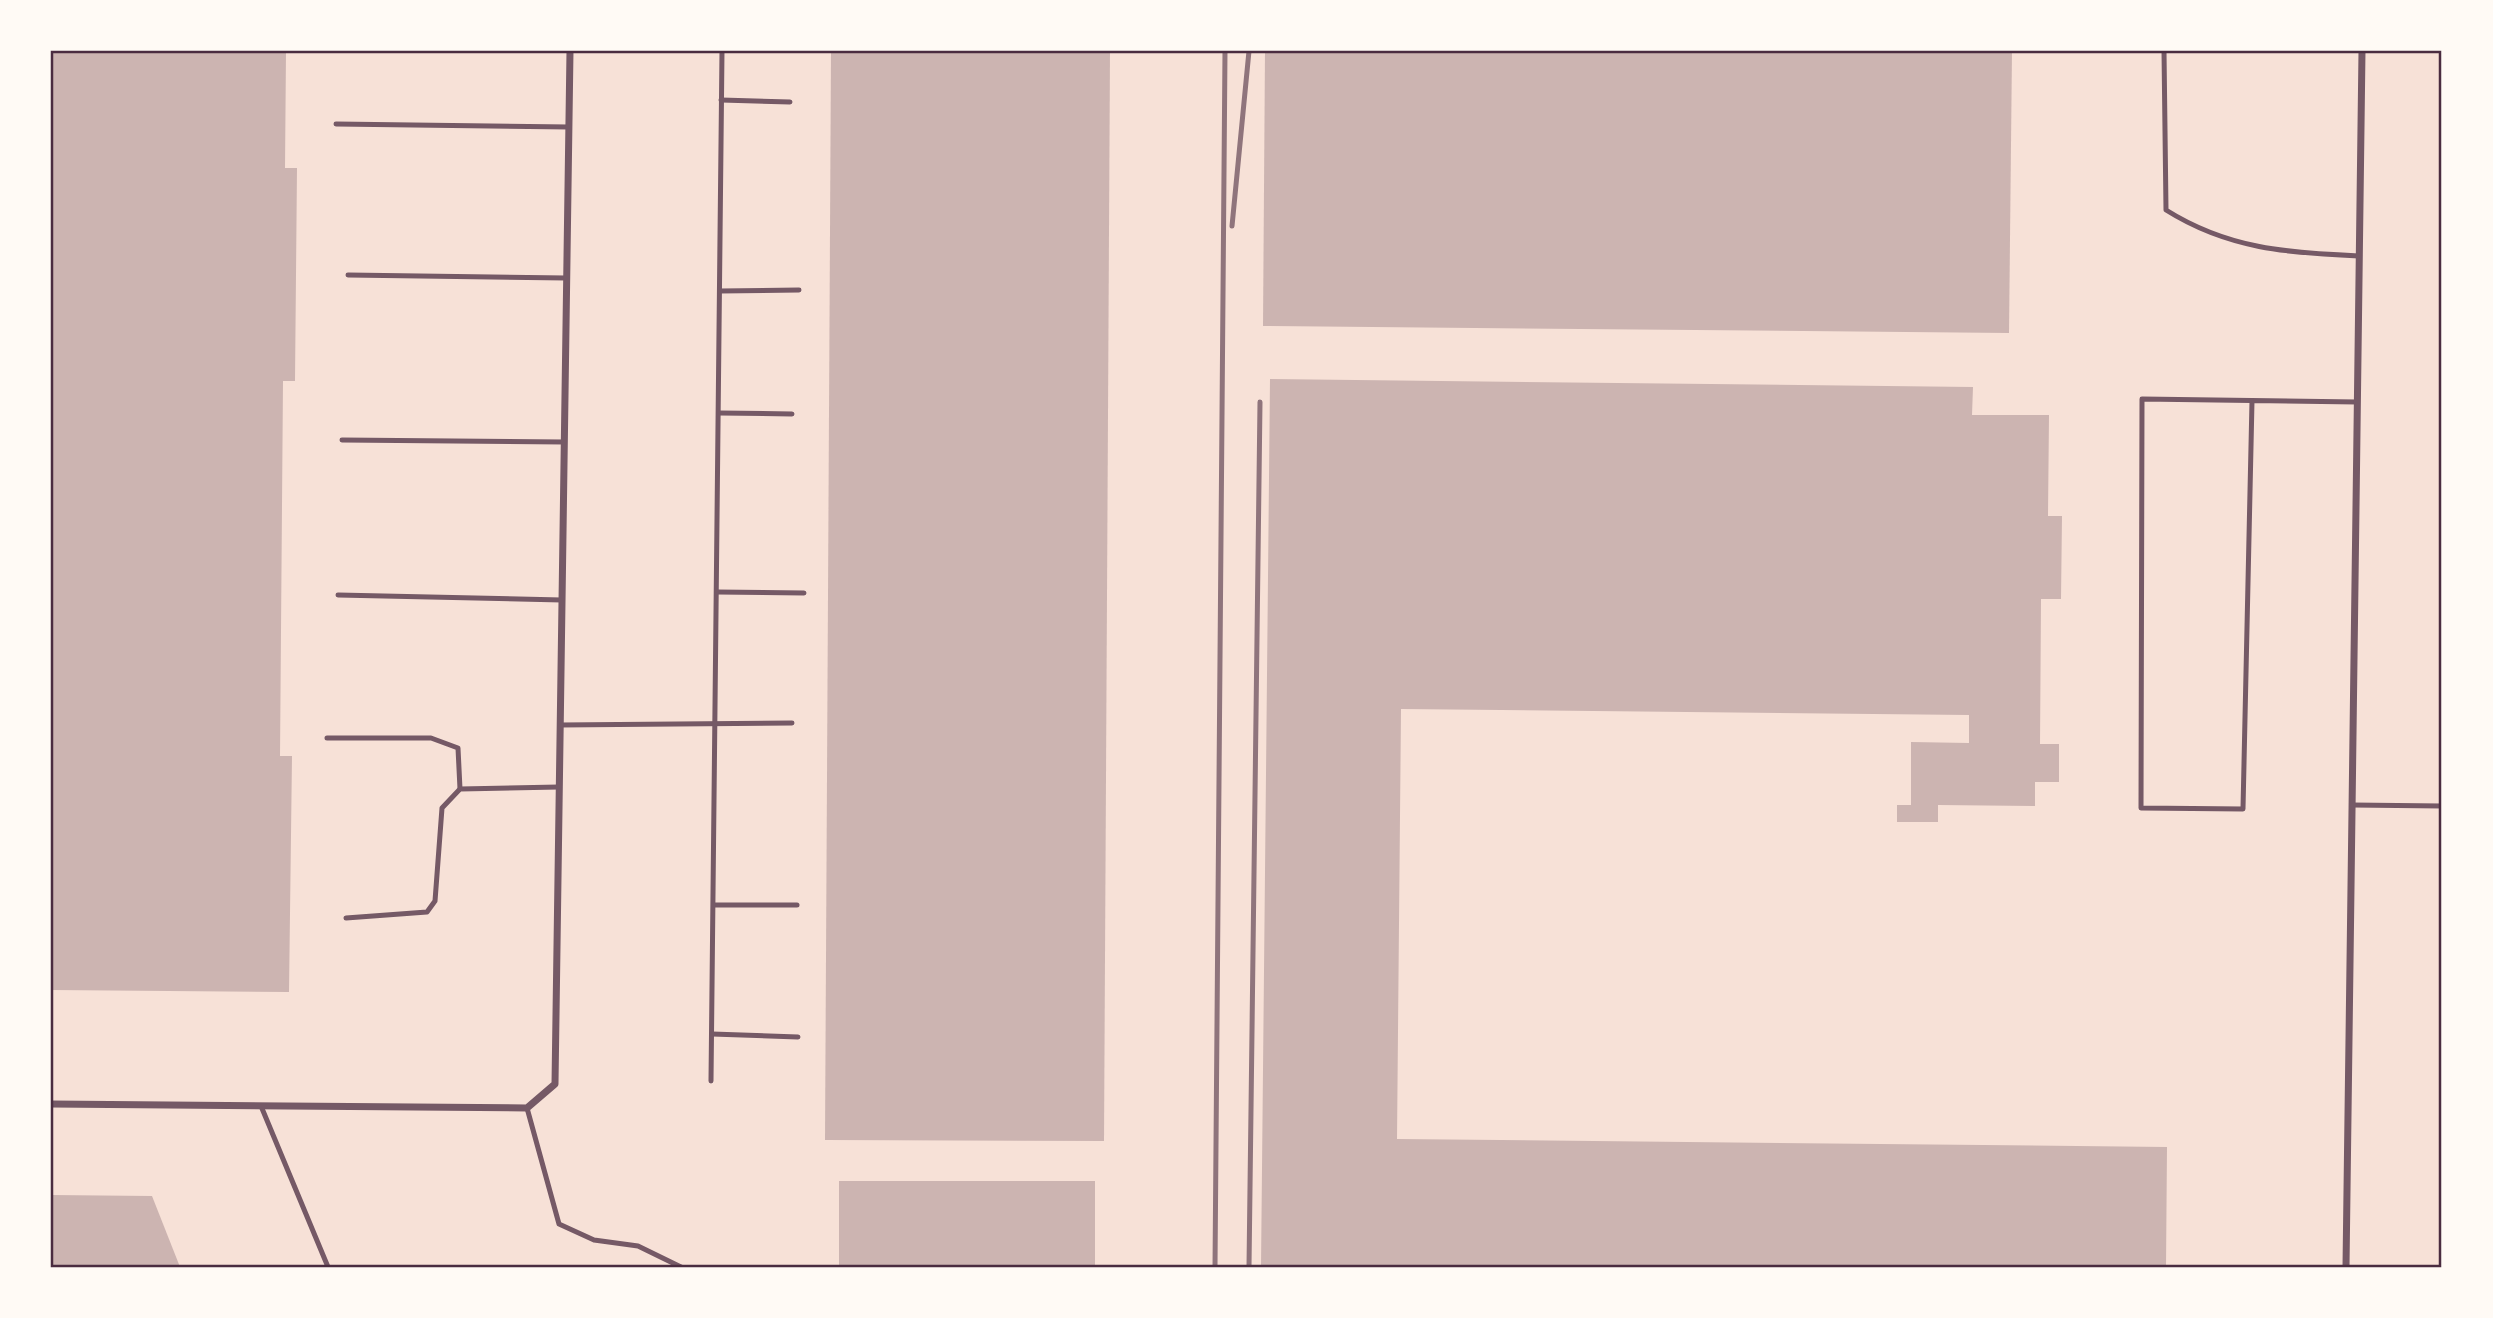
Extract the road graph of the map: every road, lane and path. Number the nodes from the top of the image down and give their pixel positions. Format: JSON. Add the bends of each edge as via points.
{"nodes":[{"id":1,"x":570,"y":51,"type":"edge"},
{"id":2,"x":722,"y":51,"type":"edge"},
{"id":3,"x":2164,"y":51,"type":"edge"},
{"id":4,"x":2362,"y":51,"type":"edge"},
{"id":5,"x":721,"y":100,"type":"junction"},
{"id":6,"x":790,"y":102,"type":"dead end"},
{"id":7,"x":336,"y":124,"type":"dead end"},
{"id":8,"x":569,"y":127,"type":"junction"},
{"id":9,"x":2359,"y":257,"type":"junction"},
{"id":10,"x":348,"y":275,"type":"dead end"},
{"id":11,"x":566,"y":278,"type":"junction"},
{"id":12,"x":799,"y":290,"type":"dead end"},
{"id":13,"x":720,"y":291,"type":"junction"},
{"id":14,"x":2252,"y":401,"type":"junction"},
{"id":15,"x":2357,"y":402,"type":"junction"},
{"id":16,"x":719,"y":412,"type":"junction"},
{"id":17,"x":792,"y":414,"type":"dead end"},
{"id":18,"x":342,"y":440,"type":"dead end"},
{"id":19,"x":564,"y":442,"type":"junction"},
{"id":20,"x":717,"y":592,"type":"junction"},
{"id":21,"x":804,"y":593,"type":"dead end"},
{"id":22,"x":338,"y":595,"type":"dead end"},
{"id":23,"x":562,"y":600,"type":"junction"},
{"id":24,"x":717,"y":723,"type":"junction"},
{"id":25,"x":792,"y":723,"type":"dead end"},
{"id":26,"x":560,"y":725,"type":"junction"},
{"id":27,"x":327,"y":738,"type":"dead end"},
{"id":28,"x":559,"y":788,"type":"junction"},
{"id":29,"x":460,"y":789,"type":"junction"},
{"id":30,"x":2352,"y":805,"type":"junction"},
{"id":31,"x":2442,"y":806,"type":"edge"},
{"id":32,"x":714,"y":905,"type":"junction"},
{"id":33,"x":797,"y":905,"type":"dead end"},
{"id":34,"x":346,"y":918,"type":"dead end"},
{"id":35,"x":712,"y":1034,"type":"junction"},
{"id":36,"x":798,"y":1037,"type":"dead end"},
{"id":37,"x":711,"y":1081,"type":"dead end"},
{"id":38,"x":51,"y":1104,"type":"edge"},
{"id":39,"x":261,"y":1106,"type":"junction"},
{"id":40,"x":527,"y":1108,"type":"junction"},
{"id":41,"x":328,"y":1267,"type":"edge"},
{"id":42,"x":681,"y":1267,"type":"edge"},
{"id":43,"x":2346,"y":1267,"type":"edge"}],
"edges":[{"from":1,"to":8,"type":"street"},
{"from":2,"to":5,"type":"lane"},
{"from":3,"to":9,"type":"lane","via":[[2166,209],[2240,244],[2284,253]]},
{"from":4,"to":9,"type":"street"},
{"from":5,"to":6,"type":"lane"},
{"from":5,"to":13,"type":"lane"},
{"from":7,"to":8,"type":"lane"},
{"from":8,"to":11,"type":"street"},
{"from":9,"to":15,"type":"street"},
{"from":10,"to":11,"type":"lane"},
{"from":11,"to":19,"type":"street"},
{"from":12,"to":13,"type":"lane"},
{"from":13,"to":16,"type":"lane"},
{"from":14,"to":14,"type":"lane","via":[[2243,809],[2141,808],[2142,399]]},
{"from":14,"to":15,"type":"lane"},
{"from":15,"to":30,"type":"street"},
{"from":16,"to":17,"type":"lane"},
{"from":16,"to":20,"type":"lane"},
{"from":18,"to":19,"type":"lane"},
{"from":19,"to":23,"type":"street"},
{"from":20,"to":21,"type":"lane"},
{"from":20,"to":24,"type":"lane"},
{"from":22,"to":23,"type":"lane"},
{"from":23,"to":26,"type":"street"},
{"from":24,"to":25,"type":"lane"},
{"from":24,"to":26,"type":"lane"},
{"from":24,"to":32,"type":"lane"},
{"from":26,"to":28,"type":"street"},
{"from":27,"to":29,"type":"lane","via":[[431,738],[458,748]]},
{"from":28,"to":29,"type":"lane"},
{"from":28,"to":40,"type":"street","via":[[555,1084]]},
{"from":29,"to":34,"type":"lane","via":[[442,808],[435,901],[427,912]]},
{"from":30,"to":31,"type":"lane"},
{"from":30,"to":43,"type":"street"},
{"from":32,"to":33,"type":"lane"},
{"from":32,"to":35,"type":"lane"},
{"from":35,"to":36,"type":"lane"},
{"from":35,"to":37,"type":"lane"},
{"from":38,"to":39,"type":"street"},
{"from":39,"to":40,"type":"street"},
{"from":39,"to":41,"type":"lane"},
{"from":40,"to":42,"type":"lane","via":[[559,1224],[594,1240],[638,1246]]}]}
